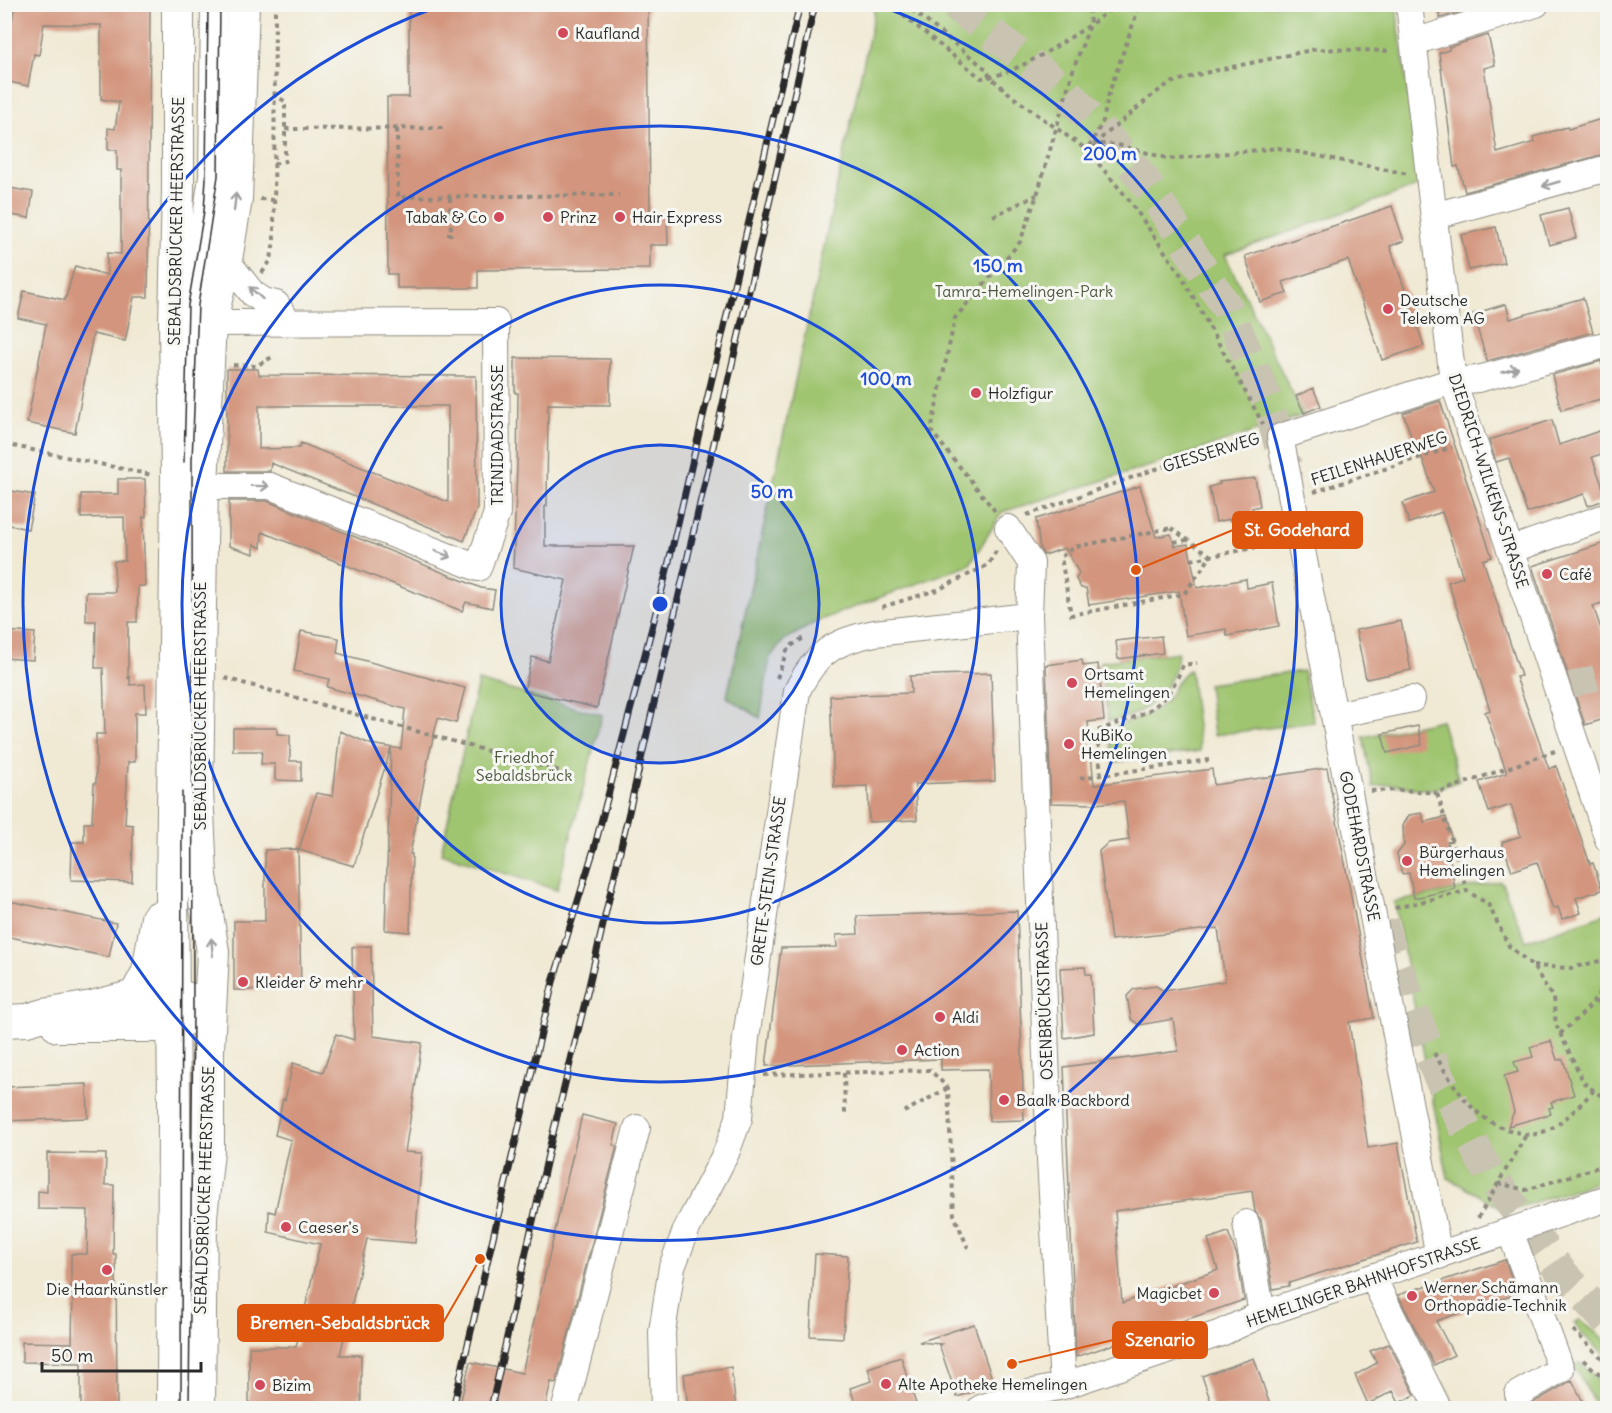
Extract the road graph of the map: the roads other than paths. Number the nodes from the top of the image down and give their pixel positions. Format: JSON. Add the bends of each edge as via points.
{"nodes":[{"id":1,"x":178,"y":4,"type":"edge"},
{"id":2,"x":214,"y":4,"type":"edge"},
{"id":3,"x":243,"y":4,"type":"edge"},
{"id":4,"x":1409,"y":4,"type":"edge"},
{"id":5,"x":1536,"y":4,"type":"edge"},
{"id":6,"x":1414,"y":47,"type":"junction"},
{"id":7,"x":1608,"y":168,"type":"edge"},
{"id":8,"x":1434,"y":216,"type":"junction"},
{"id":9,"x":212,"y":266,"type":"junction"},
{"id":10,"x":288,"y":322,"type":"junction"},
{"id":11,"x":192,"y":323,"type":"junction"},
{"id":12,"x":1608,"y":344,"type":"edge"},
{"id":13,"x":1453,"y":381,"type":"junction"},
{"id":14,"x":1280,"y":437,"type":"joint"},
{"id":15,"x":189,"y":481,"type":"junction"},
{"id":16,"x":1608,"y":516,"type":"edge"},
{"id":17,"x":1008,"y":528,"type":"road end"},
{"id":18,"x":1510,"y":550,"type":"junction"},
{"id":19,"x":1029,"y":616,"type":"junction"},
{"id":20,"x":1412,"y":699,"type":"dead end"},
{"id":21,"x":1335,"y":715,"type":"junction"},
{"id":22,"x":1608,"y":839,"type":"edge"},
{"id":23,"x":172,"y":895,"type":"junction"},
{"id":24,"x":135,"y":996,"type":"junction"},
{"id":25,"x":186,"y":1009,"type":"junction"},
{"id":26,"x":16,"y":1021,"type":"edge"},
{"id":27,"x":637,"y":1128,"type":"dead end"},
{"id":28,"x":1608,"y":1198,"type":"edge"},
{"id":29,"x":1246,"y":1223,"type":"dead end"},
{"id":30,"x":1510,"y":1231,"type":"junction"},
{"id":31,"x":1439,"y":1256,"type":"junction"},
{"id":32,"x":1373,"y":1278,"type":"junction"},
{"id":33,"x":1262,"y":1314,"type":"junction"},
{"id":34,"x":1063,"y":1386,"type":"junction"},
{"id":35,"x":1518,"y":1394,"type":"dead end"},
{"id":36,"x":173,"y":1408,"type":"edge"},
{"id":37,"x":185,"y":1408,"type":"edge"},
{"id":38,"x":199,"y":1408,"type":"edge"},
{"id":39,"x":564,"y":1408,"type":"edge"},
{"id":40,"x":664,"y":1408,"type":"edge"},
{"id":41,"x":981,"y":1408,"type":"edge"},
{"id":42,"x":1438,"y":1408,"type":"edge"}],
"edges":[{"from":1,"to":11,"type":"main road","name":"SEBALDSBRÜCKER HEERSTRASSE","via":[[178,187]]},
{"from":2,"to":9,"type":"street","via":[[208,214]]},
{"from":9,"to":3,"type":"main road","name":"SEBALDSBRÜCKER HEERSTRASSE","one_way":true,"via":[[236,199]]},
{"from":4,"to":6,"type":"street","name":"DIEDRICH-WILKENS-STRASSE"},
{"from":5,"to":6,"type":"street"},
{"from":6,"to":8,"type":"street","name":"DIEDRICH-WILKENS-STRASSE"},
{"from":7,"to":8,"type":"street","one_way":true},
{"from":8,"to":13,"type":"street","name":"DIEDRICH-WILKENS-STRASSE"},
{"from":10,"to":9,"type":"street","one_way":true,"via":[[276,304],[253,294]]},
{"from":9,"to":11,"type":"main road","name":"SEBALDSBRÜCKER HEERSTRASSE"},
{"from":10,"to":11,"type":"street","name":"TRINIDADSTRASSE"},
{"from":15,"to":10,"type":"street","name":"TRINIDADSTRASSE","one_way":true,"via":[[270,486],[478,568],[497,513],[496,322]]},
{"from":11,"to":15,"type":"main road","name":"SEBALDSBRÜCKER HEERSTRASSE"},
{"from":11,"to":25,"type":"street"},
{"from":13,"to":12,"type":"street","name":"GIESSERWEG","one_way":true,"via":[[1478,379]]},
{"from":13,"to":14,"type":"street","name":"GIESSERWEG"},
{"from":13,"to":18,"type":"street","name":"DIEDRICH-WILKENS-STRASSE"},
{"from":14,"to":21,"type":"street","name":"GODEHARDSTRASSE"},
{"from":15,"to":23,"type":"main road","name":"SEBALDSBRÜCKER HEERSTRASSE"},
{"from":25,"to":15,"type":"main road","name":"SEBALDSBRÜCKER HEERSTRASSE","one_way":true,"via":[[213,952],[201,876],[198,671]]},
{"from":16,"to":18,"type":"street"},
{"from":17,"to":19,"type":"street","via":[[1031,564]]},
{"from":18,"to":22,"type":"street","name":"DIEDRICH-WILKENS-STRASSE","via":[[1564,687],[1575,744]]},
{"from":19,"to":34,"type":"street","name":"OSENBRÜCKSTRASSE"},
{"from":19,"to":40,"type":"street","name":"GRETE-STEIN-STRASSE","via":[[852,638],[829,648],[805,675],[797,691],[746,1038],[738,1118],[726,1153],[687,1228],[672,1267],[662,1332]]},
{"from":20,"to":21,"type":"street"},
{"from":21,"to":31,"type":"street","name":"GODEHARDSTRASSE"},
{"from":23,"to":24,"type":"main road","via":[[158,912],[148,972]]},
{"from":23,"to":25,"type":"main road","name":"SEBALDSBRÜCKER HEERSTRASSE"},
{"from":24,"to":25,"type":"main road"},
{"from":24,"to":26,"type":"main road"},
{"from":25,"to":26,"type":"main road","via":[[47,1026]]},
{"from":25,"to":36,"type":"main road","name":"SEBALDSBRÜCKER HEERSTRASSE"},
{"from":25,"to":37,"type":"street"},
{"from":25,"to":38,"type":"main road","name":"SEBALDSBRÜCKER HEERSTRASSE","via":[[208,1151],[201,1217]]},
{"from":27,"to":39,"type":"street"},
{"from":28,"to":30,"type":"street","name":"HEMELINGER BAHNHOFSTRASSE"},
{"from":29,"to":33,"type":"street"},
{"from":30,"to":31,"type":"street","name":"HEMELINGER BAHNHOFSTRASSE"},
{"from":30,"to":35,"type":"street","via":[[1561,1370]]},
{"from":31,"to":32,"type":"street","name":"HEMELINGER BAHNHOFSTRASSE"},
{"from":32,"to":33,"type":"street","name":"HEMELINGER BAHNHOFSTRASSE"},
{"from":32,"to":42,"type":"street"},
{"from":33,"to":34,"type":"street","name":"HEMELINGER BAHNHOFSTRASSE","via":[[1221,1333]]},
{"from":34,"to":41,"type":"street","name":"HEMELINGER BAHNHOFSTRASSE"}]}
